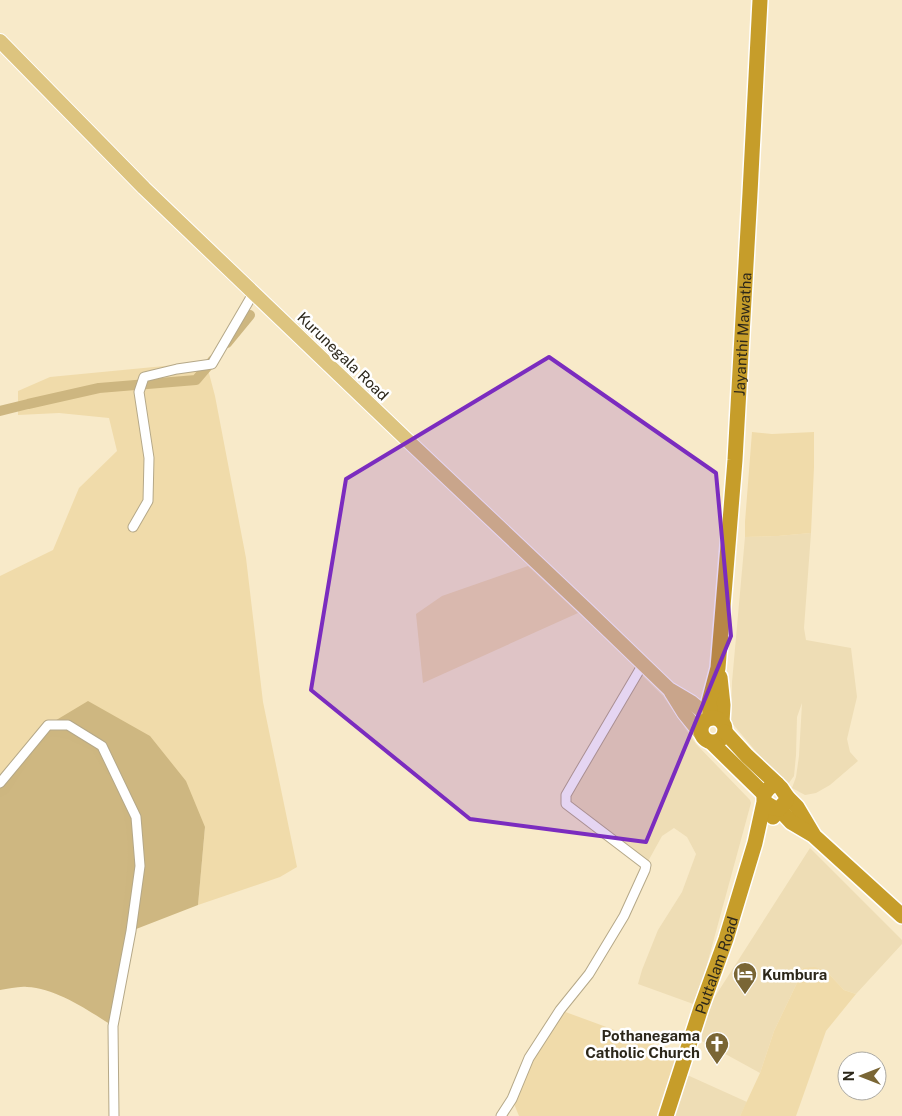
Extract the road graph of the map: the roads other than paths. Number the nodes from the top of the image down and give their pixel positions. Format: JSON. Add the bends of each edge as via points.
{"nodes":[{"id":1,"x":760,"y":0,"type":"edge"},
{"id":2,"x":0,"y":41,"type":"edge"},
{"id":3,"x":254,"y":292,"type":"junction"},
{"id":4,"x":133,"y":527,"type":"dead end"},
{"id":5,"x":643,"y":664,"type":"junction"},
{"id":6,"x":669,"y":690,"type":"junction"},
{"id":7,"x":716,"y":723,"type":"junction"},
{"id":8,"x":707,"y":738,"type":"junction"},
{"id":9,"x":0,"y":783,"type":"edge"},
{"id":10,"x":777,"y":784,"type":"junction"},
{"id":11,"x":764,"y":798,"type":"junction"},
{"id":12,"x":783,"y":803,"type":"junction"},
{"id":13,"x":755,"y":843,"type":"junction"},
{"id":14,"x":902,"y":916,"type":"edge"},
{"id":15,"x":114,"y":1116,"type":"edge"},
{"id":16,"x":501,"y":1116,"type":"edge"},
{"id":17,"x":666,"y":1116,"type":"edge"}],
"edges":[{"from":1,"to":7,"type":"highway","name":"Jayanthi Mawatha","via":[[736,460],[718,668],[723,705]]},
{"from":2,"to":3,"type":"main road","name":"Kurunegala Road","via":[[144,188]]},
{"from":3,"to":4,"type":"street","via":[[212,364],[144,377],[139,392],[149,458],[148,501]]},
{"from":3,"to":5,"type":"main road","name":"Kurunegala Road"},
{"from":5,"to":6,"type":"main road","name":"Kurunegala Road"},
{"from":5,"to":16,"type":"street","via":[[573,782],[566,795],[566,804],[646,865],[645,870],[624,916],[589,974],[560,1010],[529,1058],[512,1099]]},
{"from":6,"to":7,"type":"main road","name":"Kurunegala Road","via":[[691,702]]},
{"from":6,"to":8,"type":"main road","name":"Kurunegala Road","via":[[684,713]]},
{"from":7,"to":8,"type":"highway","via":[[703,723],[701,728]]},
{"from":7,"to":8,"type":"highway","via":[[723,737],[718,741]]},
{"from":7,"to":10,"type":"highway"},
{"from":8,"to":11,"type":"highway"},
{"from":9,"to":15,"type":"street","via":[[48,725],[68,725],[102,746],[136,816],[140,866],[113,1026]]},
{"from":10,"to":11,"type":"highway","via":[[768,789]]},
{"from":10,"to":12,"type":"highway","via":[[781,788]]},
{"from":11,"to":12,"type":"highway","via":[[774,808]]},
{"from":11,"to":13,"type":"highway","name":"Puttalam Road"},
{"from":12,"to":13,"type":"highway","name":"Puttalam Road"},
{"from":12,"to":14,"type":"highway","via":[[797,807],[813,835]]},
{"from":13,"to":17,"type":"highway","name":"Puttalam Road"}]}
